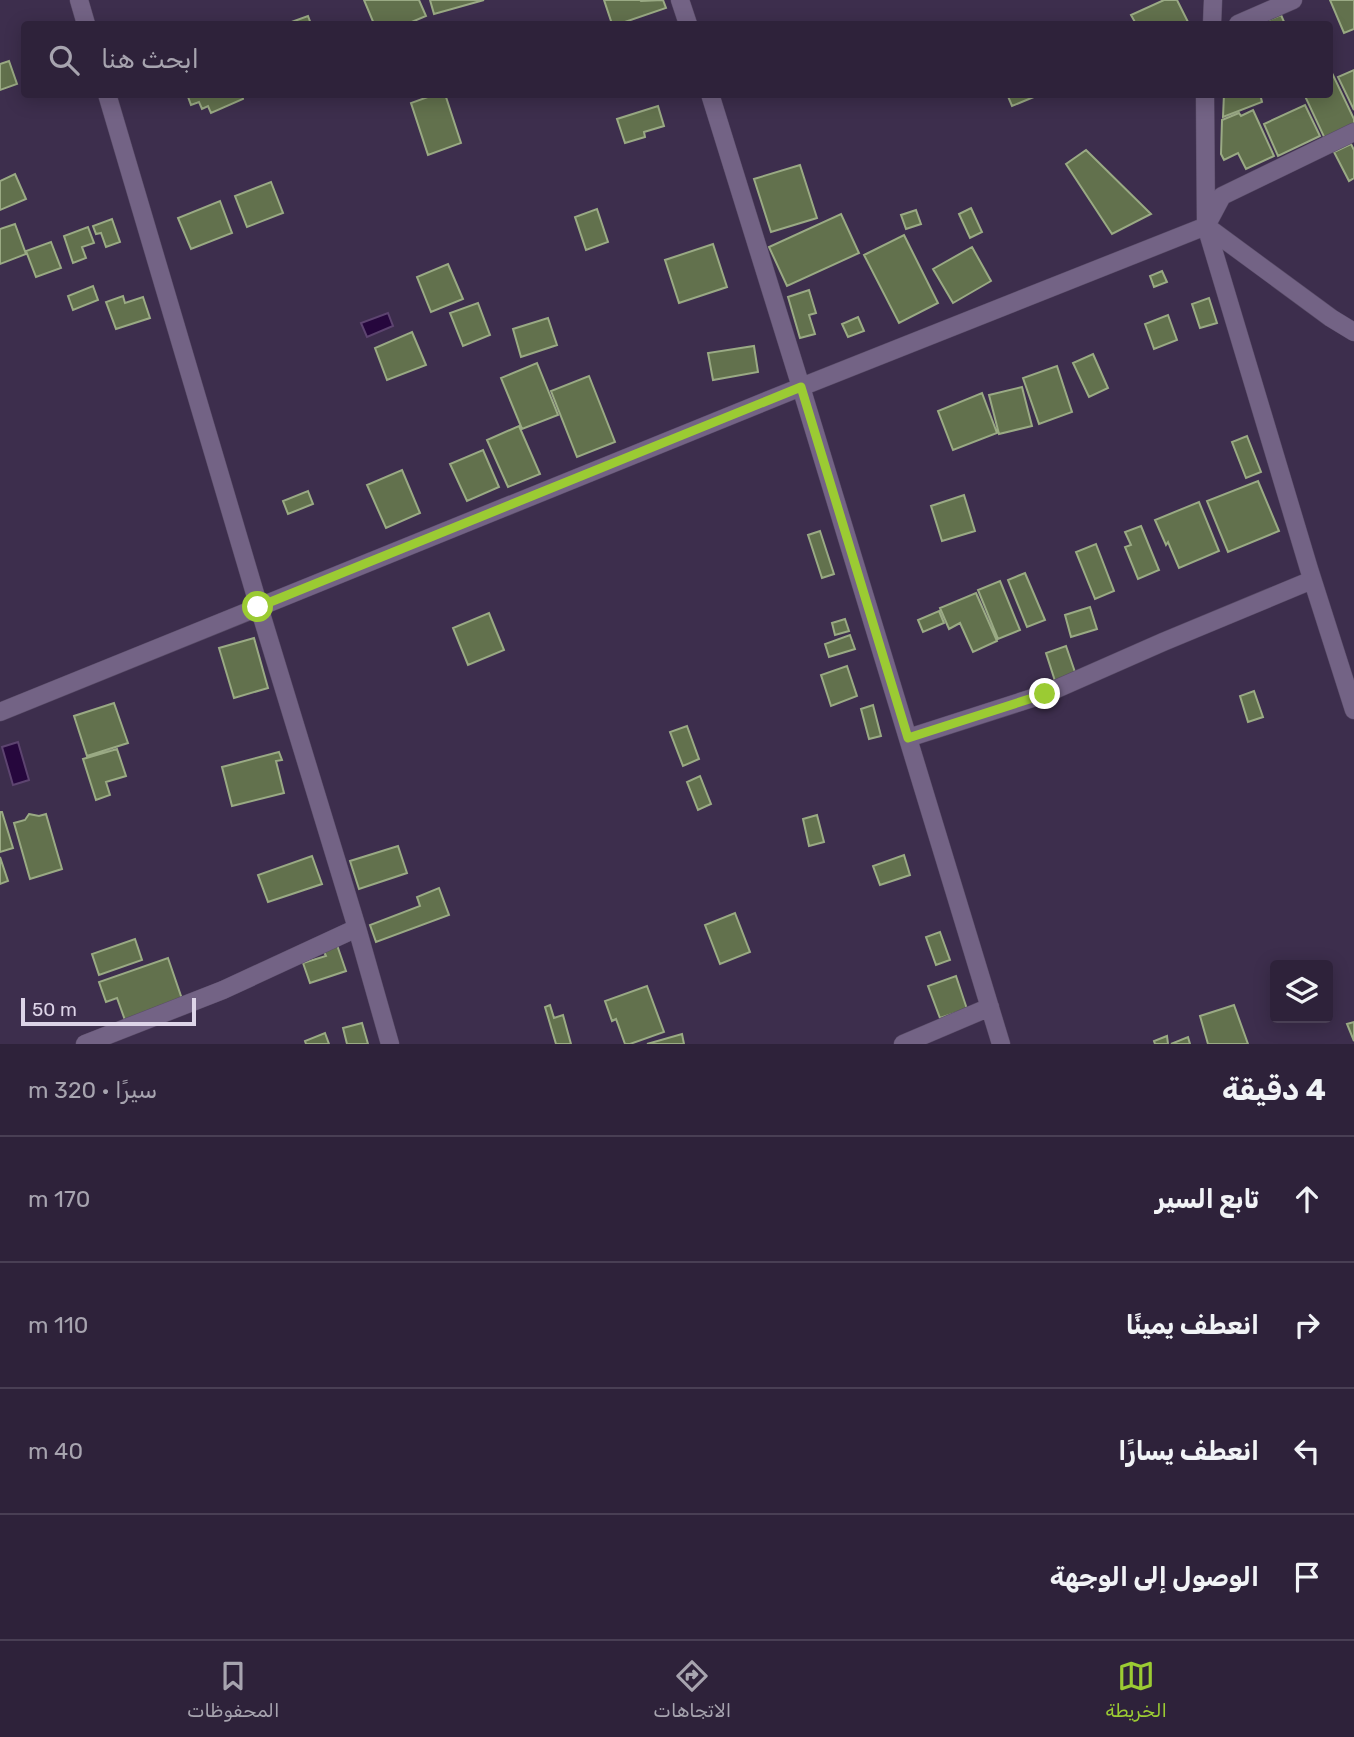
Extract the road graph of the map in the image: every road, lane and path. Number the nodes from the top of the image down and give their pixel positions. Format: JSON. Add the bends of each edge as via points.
{"nodes":[{"id":1,"x":79,"y":0,"type":"edge"},
{"id":2,"x":680,"y":0,"type":"edge"},
{"id":3,"x":1213,"y":0,"type":"edge"},
{"id":4,"x":1293,"y":0,"type":"edge"},
{"id":5,"x":85,"y":21,"type":"edge"},
{"id":6,"x":687,"y":21,"type":"edge"},
{"id":7,"x":1212,"y":21,"type":"edge"},
{"id":8,"x":1245,"y":21,"type":"edge"},
{"id":9,"x":108,"y":98,"type":"edge"},
{"id":10,"x":711,"y":98,"type":"edge"},
{"id":11,"x":1205,"y":98,"type":"edge"},
{"id":12,"x":1354,"y":132,"type":"edge"},
{"id":13,"x":1206,"y":226,"type":"junction"},
{"id":14,"x":1354,"y":332,"type":"edge"},
{"id":15,"x":801,"y":387,"type":"junction"},
{"id":16,"x":1312,"y":580,"type":"junction"},
{"id":17,"x":258,"y":607,"type":"junction"},
{"id":18,"x":1354,"y":710,"type":"edge"},
{"id":19,"x":0,"y":712,"type":"edge"},
{"id":20,"x":908,"y":738,"type":"junction"},
{"id":21,"x":356,"y":928,"type":"junction"},
{"id":22,"x":990,"y":1007,"type":"junction"},
{"id":23,"x":85,"y":1044,"type":"edge"},
{"id":24,"x":390,"y":1044,"type":"edge"},
{"id":25,"x":903,"y":1044,"type":"edge"},
{"id":26,"x":1001,"y":1044,"type":"edge"}],
"edges":[{"from":1,"to":5,"type":"street"},
{"from":2,"to":6,"type":"street"},
{"from":3,"to":7,"type":"street"},
{"from":4,"to":8,"type":"street"},
{"from":9,"to":17,"type":"street"},
{"from":10,"to":15,"type":"street"},
{"from":11,"to":13,"type":"street"},
{"from":12,"to":13,"type":"street","via":[[1222,197]]},
{"from":13,"to":14,"type":"street"},
{"from":13,"to":15,"type":"street"},
{"from":13,"to":16,"type":"street"},
{"from":15,"to":17,"type":"street"},
{"from":15,"to":20,"type":"street"},
{"from":16,"to":18,"type":"street"},
{"from":16,"to":20,"type":"street","via":[[1045,694]]},
{"from":17,"to":19,"type":"street"},
{"from":17,"to":21,"type":"street"},
{"from":20,"to":22,"type":"street"},
{"from":21,"to":23,"type":"street","via":[[223,990]]},
{"from":21,"to":24,"type":"street"},
{"from":22,"to":25,"type":"street"},
{"from":22,"to":26,"type":"street"}]}
